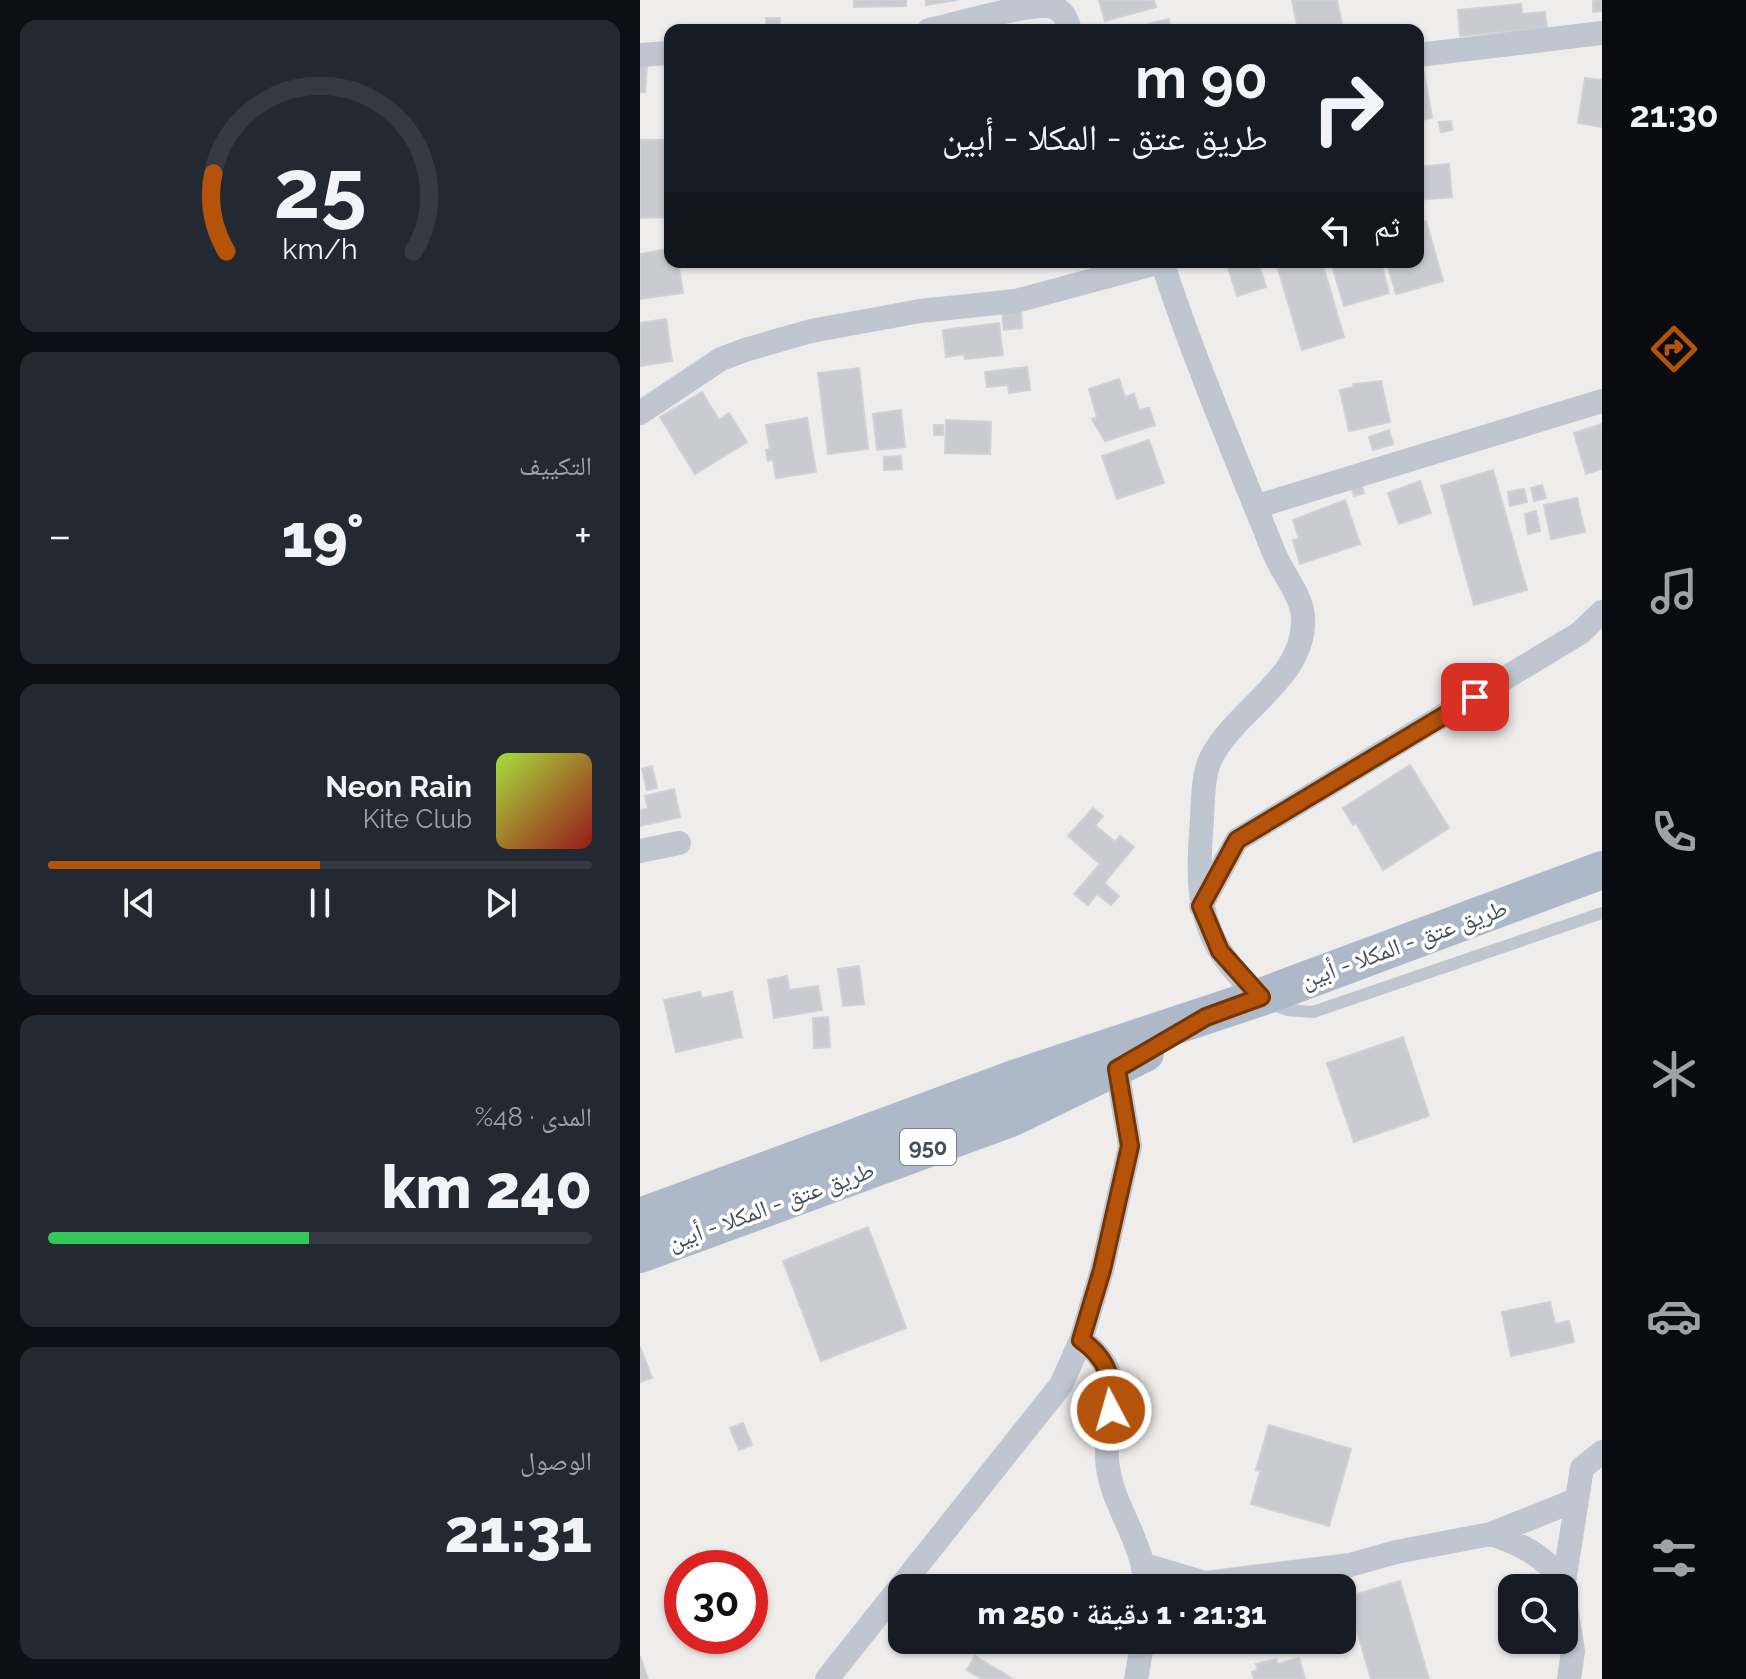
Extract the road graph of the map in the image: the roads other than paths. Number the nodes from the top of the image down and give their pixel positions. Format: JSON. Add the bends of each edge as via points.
{"nodes":[{"id":1,"x":955,"y":24,"type":"edge"},
{"id":2,"x":1068,"y":24,"type":"edge"},
{"id":3,"x":1602,"y":33,"type":"edge"},
{"id":4,"x":664,"y":53,"type":"edge"},
{"id":5,"x":1424,"y":54,"type":"edge"},
{"id":6,"x":640,"y":55,"type":"edge"},
{"id":7,"x":1139,"y":268,"type":"edge"},
{"id":8,"x":1163,"y":268,"type":"edge"},
{"id":9,"x":1602,"y":401,"type":"edge"},
{"id":10,"x":640,"y":413,"type":"edge"},
{"id":11,"x":1258,"y":506,"type":"junction"},
{"id":12,"x":1602,"y":612,"type":"edge"},
{"id":13,"x":679,"y":843,"type":"dead end"},
{"id":14,"x":640,"y":851,"type":"edge"},
{"id":15,"x":1602,"y":870,"type":"edge"},
{"id":16,"x":1201,"y":906,"type":"junction"},
{"id":17,"x":1602,"y":913,"type":"edge"},
{"id":18,"x":1261,"y":997,"type":"junction"},
{"id":19,"x":1206,"y":1017,"type":"junction"},
{"id":20,"x":1117,"y":1069,"type":"junction"},
{"id":21,"x":640,"y":1217,"type":"edge"},
{"id":22,"x":640,"y":1254,"type":"edge"},
{"id":23,"x":1081,"y":1340,"type":"junction"},
{"id":24,"x":1602,"y":1452,"type":"edge"},
{"id":25,"x":1576,"y":1500,"type":"junction"},
{"id":26,"x":1491,"y":1534,"type":"junction"},
{"id":27,"x":1144,"y":1574,"type":"edge"},
{"id":28,"x":1278,"y":1574,"type":"edge"},
{"id":29,"x":1554,"y":1574,"type":"edge"},
{"id":30,"x":1565,"y":1574,"type":"edge"},
{"id":31,"x":1140,"y":1654,"type":"edge"},
{"id":32,"x":1573,"y":1654,"type":"edge"},
{"id":33,"x":1574,"y":1654,"type":"edge"},
{"id":34,"x":827,"y":1679,"type":"edge"},
{"id":35,"x":1136,"y":1679,"type":"edge"},
{"id":36,"x":1569,"y":1679,"type":"edge"},
{"id":37,"x":1581,"y":1679,"type":"edge"}],
"edges":[{"from":1,"to":2,"type":"street","via":[[1052,7]]},
{"from":3,"to":5,"type":"street"},
{"from":4,"to":6,"type":"street"},
{"from":7,"to":10,"type":"street","via":[[1016,301],[920,311],[811,331],[745,350],[721,359]]},
{"from":8,"to":11,"type":"street","via":[[1195,364]]},
{"from":9,"to":11,"type":"street"},
{"from":11,"to":16,"type":"street","via":[[1303,611],[1304,637],[1291,667],[1243,714],[1210,760],[1197,882]]},
{"from":12,"to":16,"type":"street","via":[[1580,633],[1237,840]]},
{"from":13,"to":14,"type":"street"},
{"from":15,"to":18,"type":"main road","name":"طريق عتق - المكلا - أبين","number":"950"},
{"from":16,"to":18,"type":"street","via":[[1220,951]]},
{"from":17,"to":18,"type":"lane","via":[[1313,1012],[1287,1010]]},
{"from":18,"to":19,"type":"main road","name":"طريق عتق - المكلا - أبين","number":"950"},
{"from":19,"to":20,"type":"main road","name":"طريق عتق - المكلا - أبين","number":"950"},
{"from":19,"to":21,"type":"main road","name":"طريق عتق - المكلا - أبين","number":"950","via":[[1025,1075]]},
{"from":20,"to":22,"type":"main road","name":"طريق عتق - المكلا - أبين","number":"950","via":[[1013,1117]]},
{"from":20,"to":23,"type":"street","via":[[1130,1146]]},
{"from":23,"to":27,"type":"street","via":[[1099,1352],[1113,1385],[1106,1460]]},
{"from":23,"to":34,"type":"street","via":[[1061,1385]]},
{"from":24,"to":25,"type":"street","via":[[1582,1468]]},
{"from":25,"to":26,"type":"street"},
{"from":25,"to":30,"type":"street"},
{"from":26,"to":28,"type":"street","via":[[1350,1565]]},
{"from":26,"to":29,"type":"street","via":[[1521,1543],[1543,1557]]},
{"from":31,"to":35,"type":"street"},
{"from":32,"to":36,"type":"street"},
{"from":33,"to":37,"type":"street"}]}
